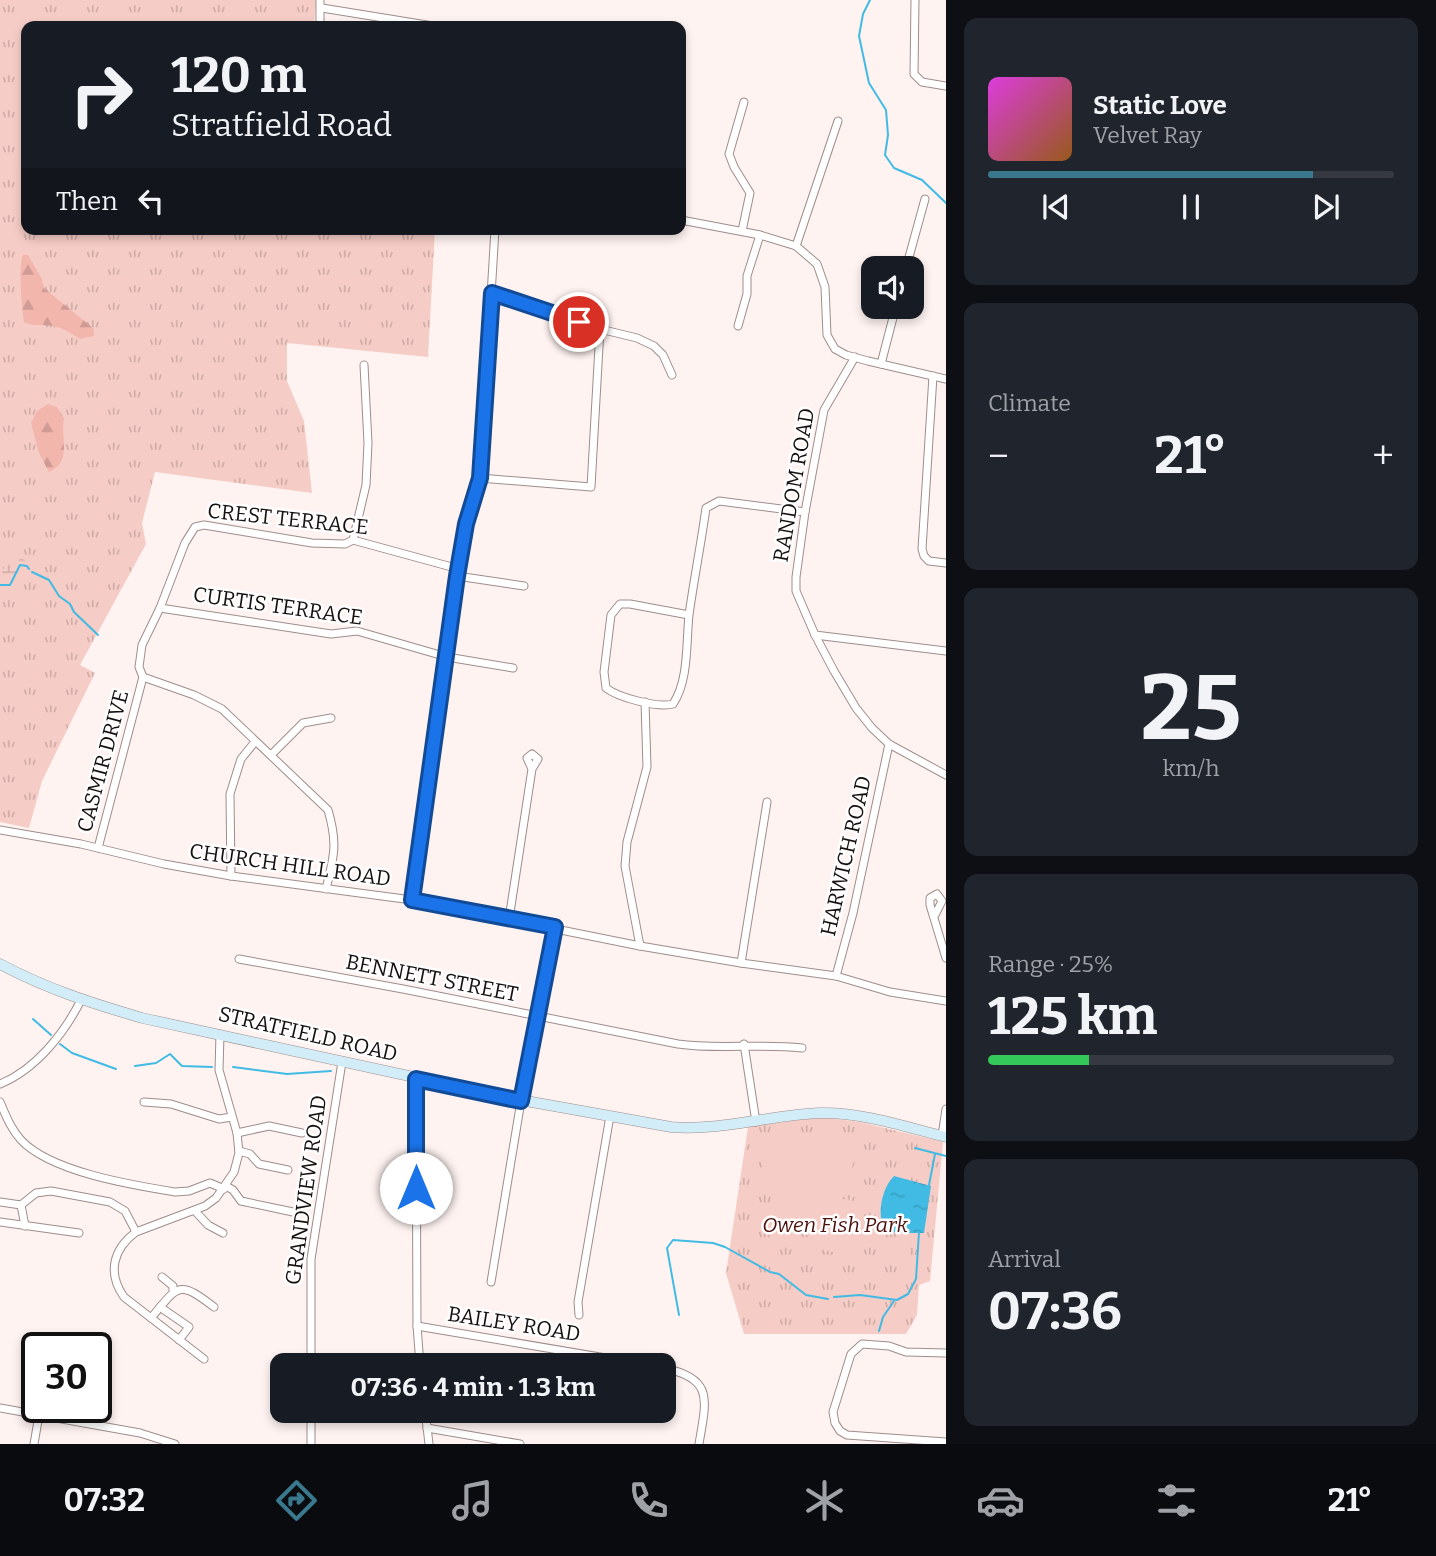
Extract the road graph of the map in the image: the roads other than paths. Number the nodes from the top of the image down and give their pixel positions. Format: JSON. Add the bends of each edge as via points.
{"nodes":[{"id":1,"x":915,"y":0,"type":"edge"},
{"id":2,"x":321,"y":4,"type":"edge"},
{"id":3,"x":408,"y":21,"type":"edge"},
{"id":4,"x":946,"y":86,"type":"edge"},
{"id":5,"x":744,"y":102,"type":"dead end"},
{"id":6,"x":838,"y":121,"type":"dead end"},
{"id":7,"x":925,"y":199,"type":"dead end"},
{"id":8,"x":686,"y":221,"type":"edge"},
{"id":9,"x":742,"y":231,"type":"junction"},
{"id":10,"x":495,"y":235,"type":"edge"},
{"id":11,"x":760,"y":235,"type":"junction"},
{"id":12,"x":796,"y":246,"type":"junction"},
{"id":13,"x":909,"y":256,"type":"edge"},
{"id":14,"x":492,"y":293,"type":"junction"},
{"id":15,"x":893,"y":319,"type":"edge"},
{"id":16,"x":738,"y":326,"type":"dead end"},
{"id":17,"x":600,"y":329,"type":"junction"},
{"id":18,"x":855,"y":357,"type":"junction"},
{"id":19,"x":881,"y":364,"type":"junction"},
{"id":20,"x":364,"y":365,"type":"dead end"},
{"id":21,"x":672,"y":375,"type":"dead end"},
{"id":22,"x":933,"y":376,"type":"junction"},
{"id":23,"x":946,"y":379,"type":"edge"},
{"id":24,"x":480,"y":478,"type":"junction"},
{"id":25,"x":805,"y":512,"type":"junction"},
{"id":26,"x":195,"y":527,"type":"joint"},
{"id":27,"x":353,"y":540,"type":"junction"},
{"id":28,"x":946,"y":563,"type":"edge"},
{"id":29,"x":458,"y":573,"type":"junction"},
{"id":30,"x":524,"y":586,"type":"dead end"},
{"id":31,"x":160,"y":608,"type":"junction"},
{"id":32,"x":689,"y":615,"type":"junction"},
{"id":33,"x":815,"y":635,"type":"junction"},
{"id":34,"x":946,"y":650,"type":"edge"},
{"id":35,"x":447,"y":657,"type":"junction"},
{"id":36,"x":513,"y":667,"type":"dead end"},
{"id":37,"x":143,"y":677,"type":"junction"},
{"id":38,"x":645,"y":702,"type":"junction"},
{"id":39,"x":331,"y":718,"type":"dead end"},
{"id":40,"x":254,"y":743,"type":"junction"},
{"id":41,"x":889,"y":744,"type":"junction"},
{"id":42,"x":271,"y":755,"type":"junction"},
{"id":43,"x":532,"y":769,"type":"dead end"},
{"id":44,"x":946,"y":775,"type":"edge"},
{"id":45,"x":767,"y":802,"type":"dead end"},
{"id":46,"x":0,"y":830,"type":"edge"},
{"id":47,"x":98,"y":848,"type":"junction"},
{"id":48,"x":231,"y":876,"type":"junction"},
{"id":49,"x":326,"y":889,"type":"junction"},
{"id":50,"x":412,"y":900,"type":"junction"},
{"id":51,"x":934,"y":915,"type":"dead end"},
{"id":52,"x":509,"y":919,"type":"junction"},
{"id":53,"x":555,"y":927,"type":"junction"},
{"id":54,"x":640,"y":946,"type":"junction"},
{"id":55,"x":946,"y":958,"type":"edge"},
{"id":56,"x":239,"y":959,"type":"dead end"},
{"id":57,"x":741,"y":963,"type":"junction"},
{"id":58,"x":0,"y":964,"type":"edge"},
{"id":59,"x":836,"y":976,"type":"junction"},
{"id":60,"x":80,"y":1000,"type":"junction"},
{"id":61,"x":946,"y":1001,"type":"edge"},
{"id":62,"x":538,"y":1016,"type":"junction"},
{"id":63,"x":220,"y":1034,"type":"junction"},
{"id":64,"x":744,"y":1044,"type":"junction"},
{"id":65,"x":802,"y":1048,"type":"dead end"},
{"id":66,"x":342,"y":1062,"type":"junction"},
{"id":67,"x":416,"y":1079,"type":"junction"},
{"id":68,"x":0,"y":1084,"type":"edge"},
{"id":69,"x":521,"y":1101,"type":"junction"},
{"id":70,"x":0,"y":1102,"type":"edge"},
{"id":71,"x":144,"y":1102,"type":"dead end"},
{"id":72,"x":946,"y":1110,"type":"edge"},
{"id":73,"x":610,"y":1116,"type":"junction"},
{"id":74,"x":232,"y":1117,"type":"junction"},
{"id":75,"x":757,"y":1122,"type":"junction"},
{"id":76,"x":302,"y":1132,"type":"dead end"},
{"id":77,"x":237,"y":1133,"type":"junction"},
{"id":78,"x":944,"y":1137,"type":"edge"},
{"id":79,"x":239,"y":1151,"type":"junction"},
{"id":80,"x":288,"y":1170,"type":"dead end"},
{"id":81,"x":225,"y":1187,"type":"junction"},
{"id":82,"x":0,"y":1202,"type":"edge"},
{"id":83,"x":21,"y":1205,"type":"junction"},
{"id":84,"x":195,"y":1211,"type":"junction"},
{"id":85,"x":293,"y":1212,"type":"dead end"},
{"id":86,"x":0,"y":1222,"type":"edge"},
{"id":87,"x":25,"y":1226,"type":"junction"},
{"id":88,"x":136,"y":1232,"type":"junction"},
{"id":89,"x":79,"y":1233,"type":"dead end"},
{"id":90,"x":223,"y":1233,"type":"dead end"},
{"id":91,"x":162,"y":1277,"type":"dead end"},
{"id":92,"x":491,"y":1282,"type":"dead end"},
{"id":93,"x":173,"y":1291,"type":"junction"},
{"id":94,"x":160,"y":1307,"type":"junction"},
{"id":95,"x":214,"y":1307,"type":"dead end"},
{"id":96,"x":579,"y":1315,"type":"dead end"},
{"id":97,"x":151,"y":1318,"type":"junction"},
{"id":98,"x":417,"y":1326,"type":"junction"},
{"id":99,"x":179,"y":1340,"type":"junction"},
{"id":100,"x":311,"y":1353,"type":"edge"},
{"id":101,"x":419,"y":1353,"type":"edge"},
{"id":102,"x":576,"y":1353,"type":"edge"},
{"id":103,"x":946,"y":1353,"type":"edge"},
{"id":104,"x":204,"y":1359,"type":"dead end"},
{"id":105,"x":676,"y":1370,"type":"edge"},
{"id":106,"x":0,"y":1408,"type":"edge"},
{"id":107,"x":21,"y":1412,"type":"edge"},
{"id":108,"x":38,"y":1423,"type":"edge"},
{"id":109,"x":83,"y":1423,"type":"edge"},
{"id":110,"x":311,"y":1423,"type":"edge"},
{"id":111,"x":427,"y":1423,"type":"edge"},
{"id":112,"x":428,"y":1428,"type":"junction"},
{"id":113,"x":946,"y":1442,"type":"edge"},
{"id":114,"x":34,"y":1444,"type":"edge"},
{"id":115,"x":175,"y":1444,"type":"edge"},
{"id":116,"x":311,"y":1444,"type":"edge"},
{"id":117,"x":429,"y":1444,"type":"edge"},
{"id":118,"x":520,"y":1444,"type":"edge"},
{"id":119,"x":699,"y":1444,"type":"edge"}],
"edges":[{"from":1,"to":4,"type":"street","via":[[914,74],[922,82]]},
{"from":2,"to":3,"type":"street"},
{"from":5,"to":9,"type":"street","via":[[729,153],[750,193]]},
{"from":6,"to":12,"type":"street"},
{"from":7,"to":13,"type":"street"},
{"from":8,"to":9,"type":"street"},
{"from":9,"to":11,"type":"street"},
{"from":10,"to":14,"type":"street"},
{"from":11,"to":12,"type":"street"},
{"from":11,"to":16,"type":"street"},
{"from":12,"to":18,"type":"street","via":[[817,264],[825,288],[830,343]]},
{"from":14,"to":17,"type":"street"},
{"from":14,"to":24,"type":"street"},
{"from":15,"to":19,"type":"street"},
{"from":17,"to":21,"type":"street","via":[[654,346]]},
{"from":17,"to":24,"type":"street","via":[[591,487]]},
{"from":18,"to":19,"type":"street"},
{"from":18,"to":25,"type":"street","name":"RANDOM ROAD","via":[[824,410]]},
{"from":19,"to":22,"type":"street"},
{"from":20,"to":27,"type":"street","via":[[366,485]]},
{"from":22,"to":23,"type":"street"},
{"from":22,"to":28,"type":"street","via":[[922,549],[929,561]]},
{"from":24,"to":29,"type":"street"},
{"from":25,"to":32,"type":"street","via":[[719,501],[706,508]]},
{"from":25,"to":33,"type":"street","name":"RANDOM ROAD","via":[[795,584]]},
{"from":26,"to":27,"type":"street","name":"CREST TERRACE","via":[[312,543]]},
{"from":26,"to":31,"type":"street","name":"CASMIR DRIVE"},
{"from":27,"to":29,"type":"street","name":"CREST TERRACE"},
{"from":29,"to":30,"type":"street","name":"CREST TERRACE"},
{"from":29,"to":35,"type":"street"},
{"from":31,"to":35,"type":"street","name":"CURTIS TERRACE","via":[[331,634],[357,631]]},
{"from":31,"to":37,"type":"street","name":"CASMIR DRIVE","via":[[142,645],[139,667]]},
{"from":32,"to":38,"type":"street","via":[[677,698],[666,706]]},
{"from":32,"to":38,"type":"street","via":[[621,604],[611,615],[606,688]]},
{"from":33,"to":34,"type":"street"},
{"from":33,"to":41,"type":"street","name":"RANDOM ROAD","via":[[856,708]]},
{"from":35,"to":36,"type":"street","name":"CURTIS TERRACE"},
{"from":35,"to":50,"type":"street"},
{"from":37,"to":40,"type":"street","via":[[222,709]]},
{"from":37,"to":47,"type":"street","name":"CASMIR DRIVE"},
{"from":38,"to":54,"type":"street","via":[[647,767],[625,866]]},
{"from":39,"to":42,"type":"street","via":[[303,723]]},
{"from":40,"to":42,"type":"street"},
{"from":40,"to":48,"type":"street","via":[[240,759],[230,794]]},
{"from":41,"to":44,"type":"street","name":"RANDOM ROAD"},
{"from":41,"to":59,"type":"street","name":"HARWICH ROAD"},
{"from":42,"to":49,"type":"street","via":[[328,810],[335,833]]},
{"from":43,"to":52,"type":"street"},
{"from":45,"to":57,"type":"street"},
{"from":46,"to":47,"type":"street","name":"CHURCH HILL ROAD"},
{"from":47,"to":48,"type":"street","name":"CHURCH HILL ROAD"},
{"from":48,"to":49,"type":"street","name":"CHURCH HILL ROAD"},
{"from":49,"to":50,"type":"street","name":"CHURCH HILL ROAD"},
{"from":50,"to":52,"type":"street","name":"CHURCH HILL ROAD"},
{"from":51,"to":55,"type":"street"},
{"from":52,"to":53,"type":"street","name":"CHURCH HILL ROAD"},
{"from":53,"to":54,"type":"street","name":"CHURCH HILL ROAD"},
{"from":53,"to":62,"type":"street"},
{"from":54,"to":57,"type":"street","name":"CHURCH HILL ROAD"},
{"from":56,"to":62,"type":"street","name":"BENNETT STREET"},
{"from":57,"to":59,"type":"street","name":"CHURCH HILL ROAD"},
{"from":58,"to":60,"type":"main road","name":"STRATFIELD ROAD"},
{"from":59,"to":61,"type":"street","name":"CHURCH HILL ROAD","via":[[890,992]]},
{"from":60,"to":63,"type":"main road","name":"STRATFIELD ROAD"},
{"from":60,"to":68,"type":"street","via":[[36,1062]]},
{"from":62,"to":64,"type":"street","name":"BENNETT STREET","via":[[700,1047]]},
{"from":62,"to":69,"type":"street"},
{"from":63,"to":66,"type":"main road","name":"STRATFIELD ROAD"},
{"from":63,"to":74,"type":"street","via":[[219,1070]]},
{"from":64,"to":65,"type":"street","name":"BENNETT STREET"},
{"from":64,"to":75,"type":"street"},
{"from":66,"to":67,"type":"main road","name":"STRATFIELD ROAD"},
{"from":66,"to":100,"type":"street","name":"GRANDVIEW ROAD","via":[[311,1259]]},
{"from":67,"to":69,"type":"main road","name":"STRATFIELD ROAD"},
{"from":67,"to":98,"type":"street"},
{"from":69,"to":73,"type":"main road","name":"STRATFIELD ROAD"},
{"from":69,"to":92,"type":"street"},
{"from":70,"to":81,"type":"street","via":[[22,1141],[69,1168],[175,1192],[210,1183]]},
{"from":71,"to":74,"type":"street","via":[[171,1104],[219,1119]]},
{"from":72,"to":78,"type":"street"},
{"from":73,"to":75,"type":"main road","name":"STRATFIELD ROAD","via":[[696,1129]]},
{"from":73,"to":96,"type":"street"},
{"from":74,"to":77,"type":"street"},
{"from":75,"to":78,"type":"main road","name":"STRATFIELD ROAD","via":[[833,1114]]},
{"from":76,"to":77,"type":"street","via":[[269,1126]]},
{"from":77,"to":79,"type":"street"},
{"from":79,"to":80,"type":"street","via":[[259,1164]]},
{"from":79,"to":81,"type":"street"},
{"from":81,"to":84,"type":"street"},
{"from":81,"to":85,"type":"street","via":[[241,1201]]},
{"from":82,"to":83,"type":"street"},
{"from":83,"to":87,"type":"street"},
{"from":83,"to":88,"type":"street","via":[[36,1194],[51,1191],[110,1202],[125,1211]]},
{"from":84,"to":88,"type":"street"},
{"from":84,"to":90,"type":"street"},
{"from":86,"to":87,"type":"street"},
{"from":87,"to":89,"type":"street"},
{"from":88,"to":97,"type":"street","via":[[117,1254],[113,1274],[124,1297]]},
{"from":91,"to":93,"type":"street"},
{"from":93,"to":94,"type":"street"},
{"from":93,"to":95,"type":"street","via":[[192,1290]]},
{"from":94,"to":97,"type":"street"},
{"from":94,"to":99,"type":"street","via":[[189,1327]]},
{"from":97,"to":99,"type":"street"},
{"from":98,"to":101,"type":"street"},
{"from":98,"to":102,"type":"street","name":"BAILEY ROAD"},
{"from":99,"to":104,"type":"street"},
{"from":103,"to":113,"type":"street","via":[[862,1344],[851,1354],[832,1412],[847,1436]]},
{"from":105,"to":119,"type":"street","via":[[694,1378],[700,1387],[704,1406]]},
{"from":106,"to":107,"type":"street"},
{"from":108,"to":114,"type":"street"},
{"from":109,"to":115,"type":"street"},
{"from":110,"to":116,"type":"street"},
{"from":111,"to":112,"type":"street"},
{"from":112,"to":117,"type":"street"},
{"from":112,"to":118,"type":"street"}]}
